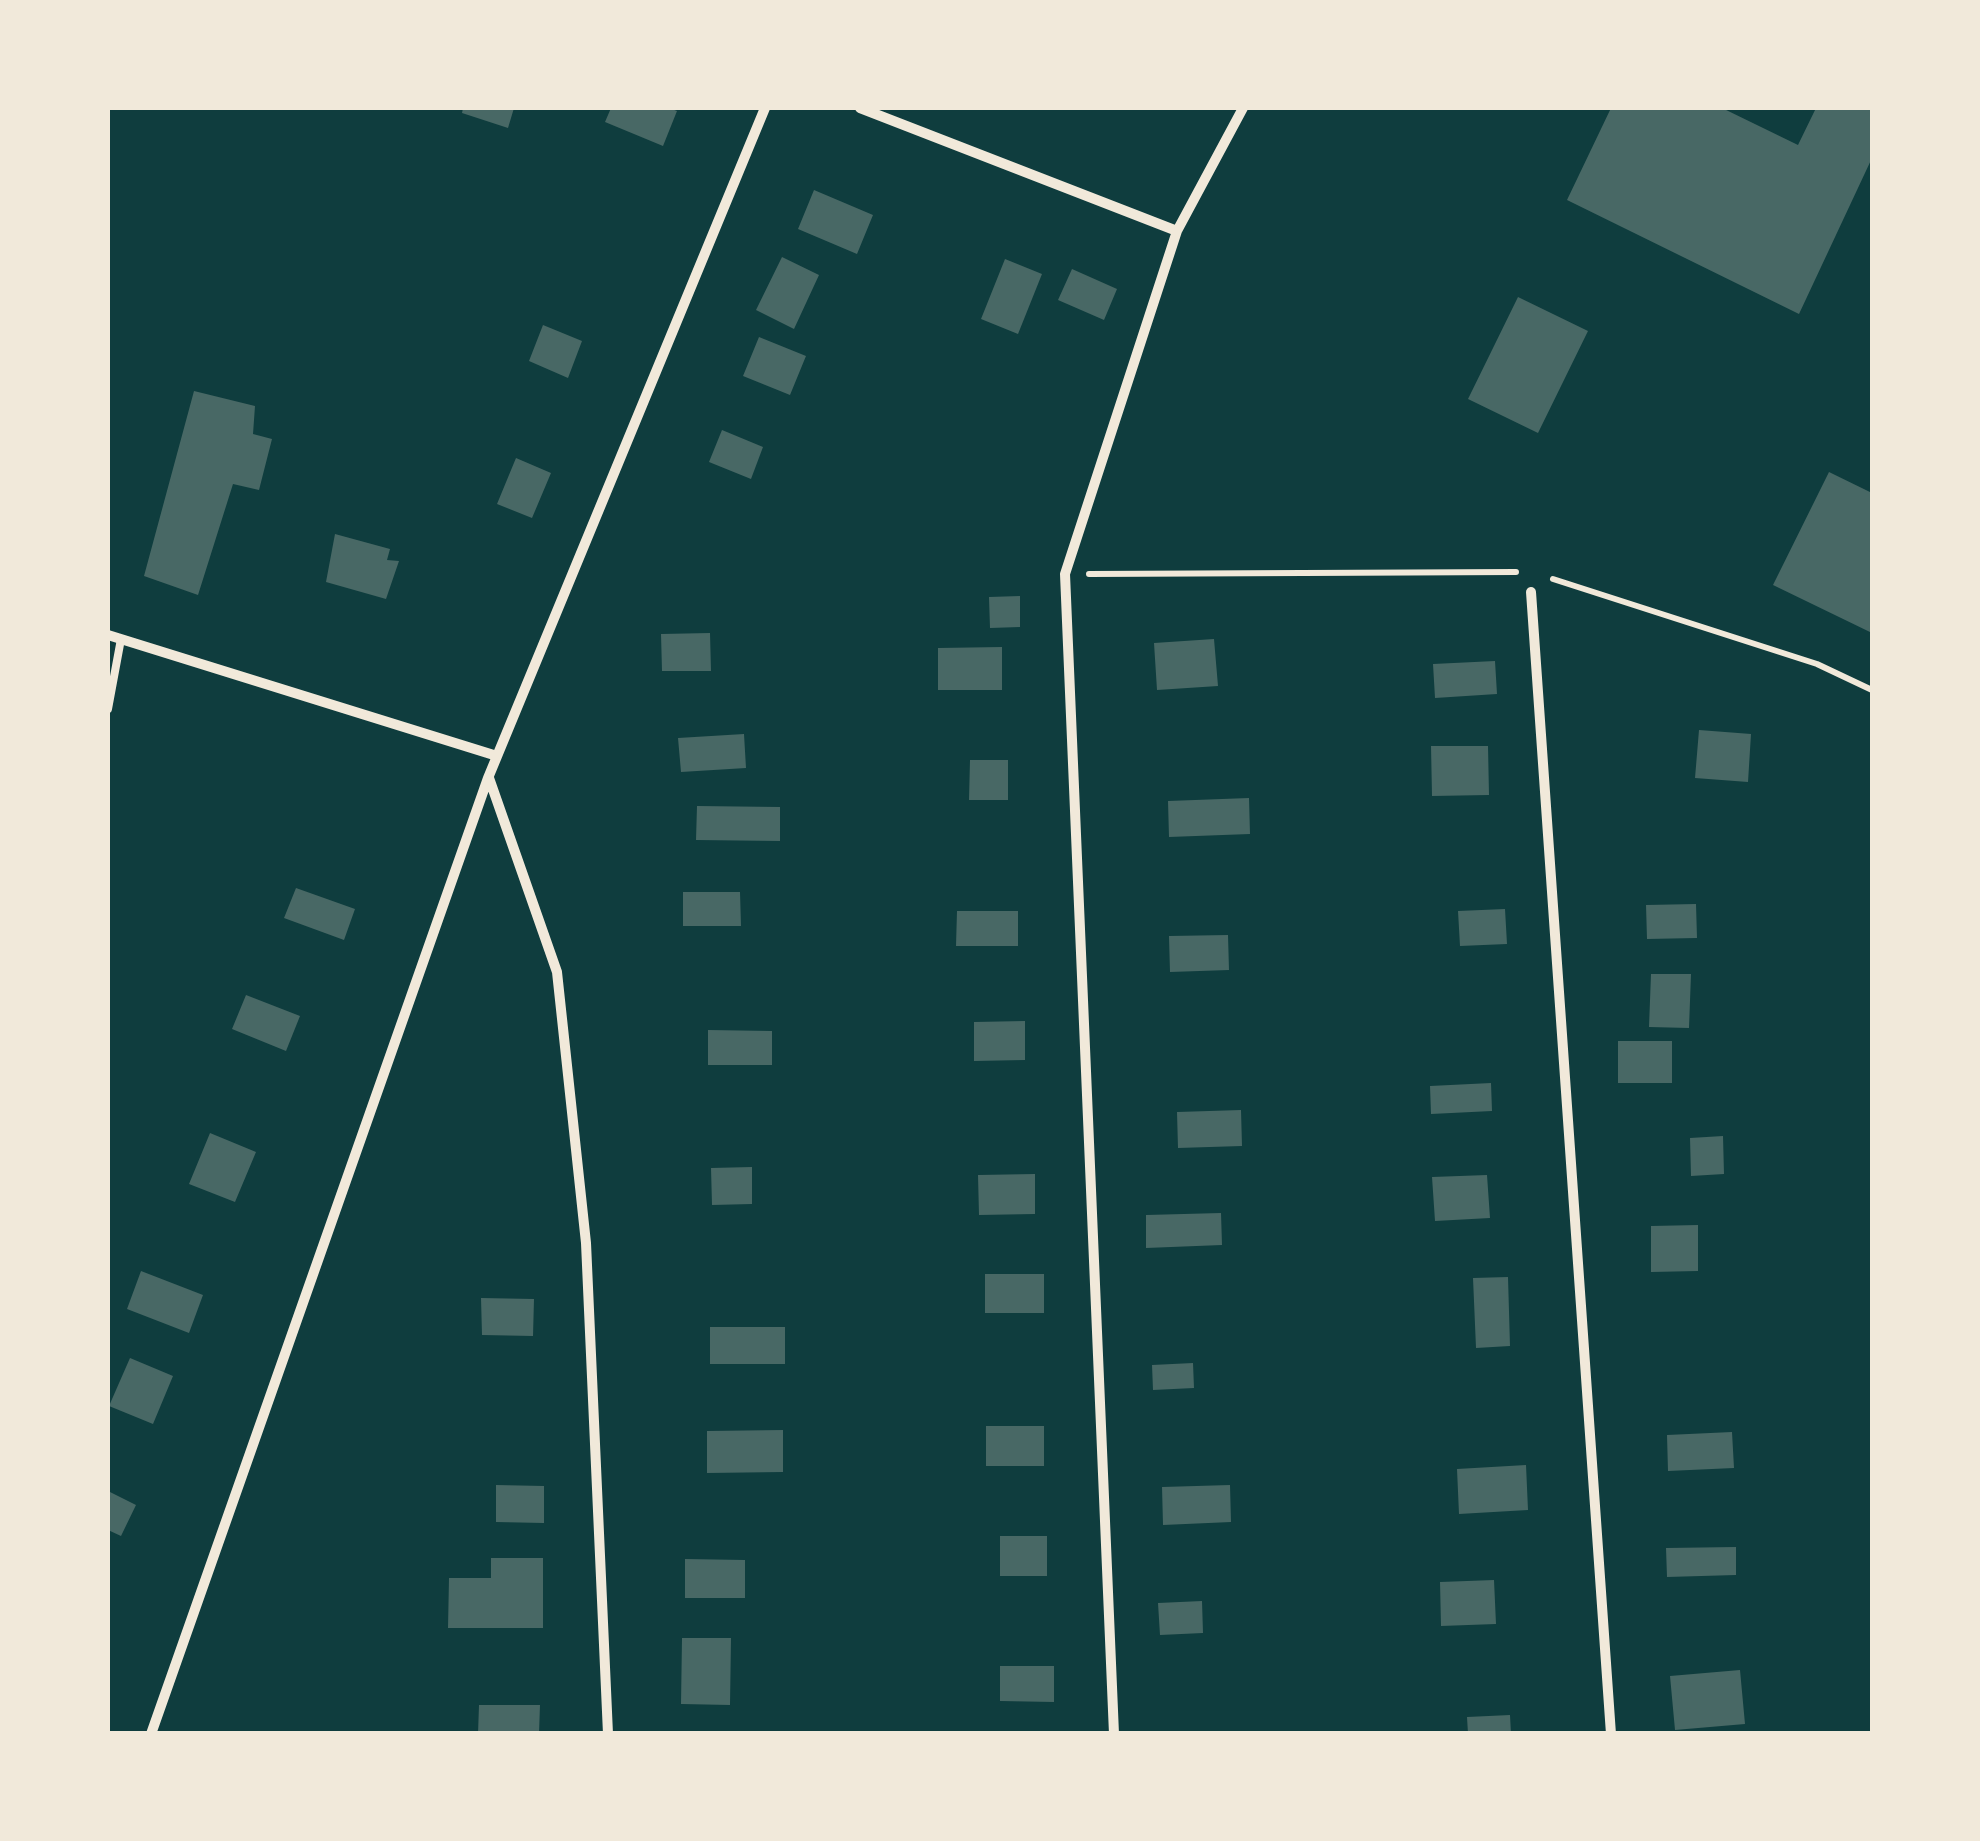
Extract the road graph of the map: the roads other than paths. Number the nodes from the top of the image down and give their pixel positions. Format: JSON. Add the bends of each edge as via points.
{"nodes":[{"id":1,"x":764,"y":108,"type":"edge"},
{"id":2,"x":860,"y":108,"type":"edge"},
{"id":3,"x":1243,"y":108,"type":"edge"},
{"id":4,"x":1178,"y":231,"type":"junction"},
{"id":5,"x":1532,"y":592,"type":"dead end"},
{"id":6,"x":108,"y":635,"type":"edge"},
{"id":7,"x":121,"y":639,"type":"junction"},
{"id":8,"x":108,"y":709,"type":"edge"},
{"id":9,"x":497,"y":756,"type":"junction"},
{"id":10,"x":488,"y":778,"type":"junction"},
{"id":11,"x":152,"y":1734,"type":"edge"},
{"id":12,"x":608,"y":1734,"type":"edge"},
{"id":13,"x":1114,"y":1734,"type":"edge"},
{"id":14,"x":1611,"y":1734,"type":"edge"}],
"edges":[{"from":1,"to":9,"type":"street"},
{"from":2,"to":4,"type":"street"},
{"from":3,"to":4,"type":"street"},
{"from":4,"to":13,"type":"street","via":[[1065,574]]},
{"from":5,"to":14,"type":"street"},
{"from":6,"to":7,"type":"street"},
{"from":7,"to":8,"type":"lane"},
{"from":7,"to":9,"type":"street"},
{"from":9,"to":10,"type":"street"},
{"from":10,"to":11,"type":"street"},
{"from":10,"to":12,"type":"street","via":[[556,972],[586,1242]]}]}
